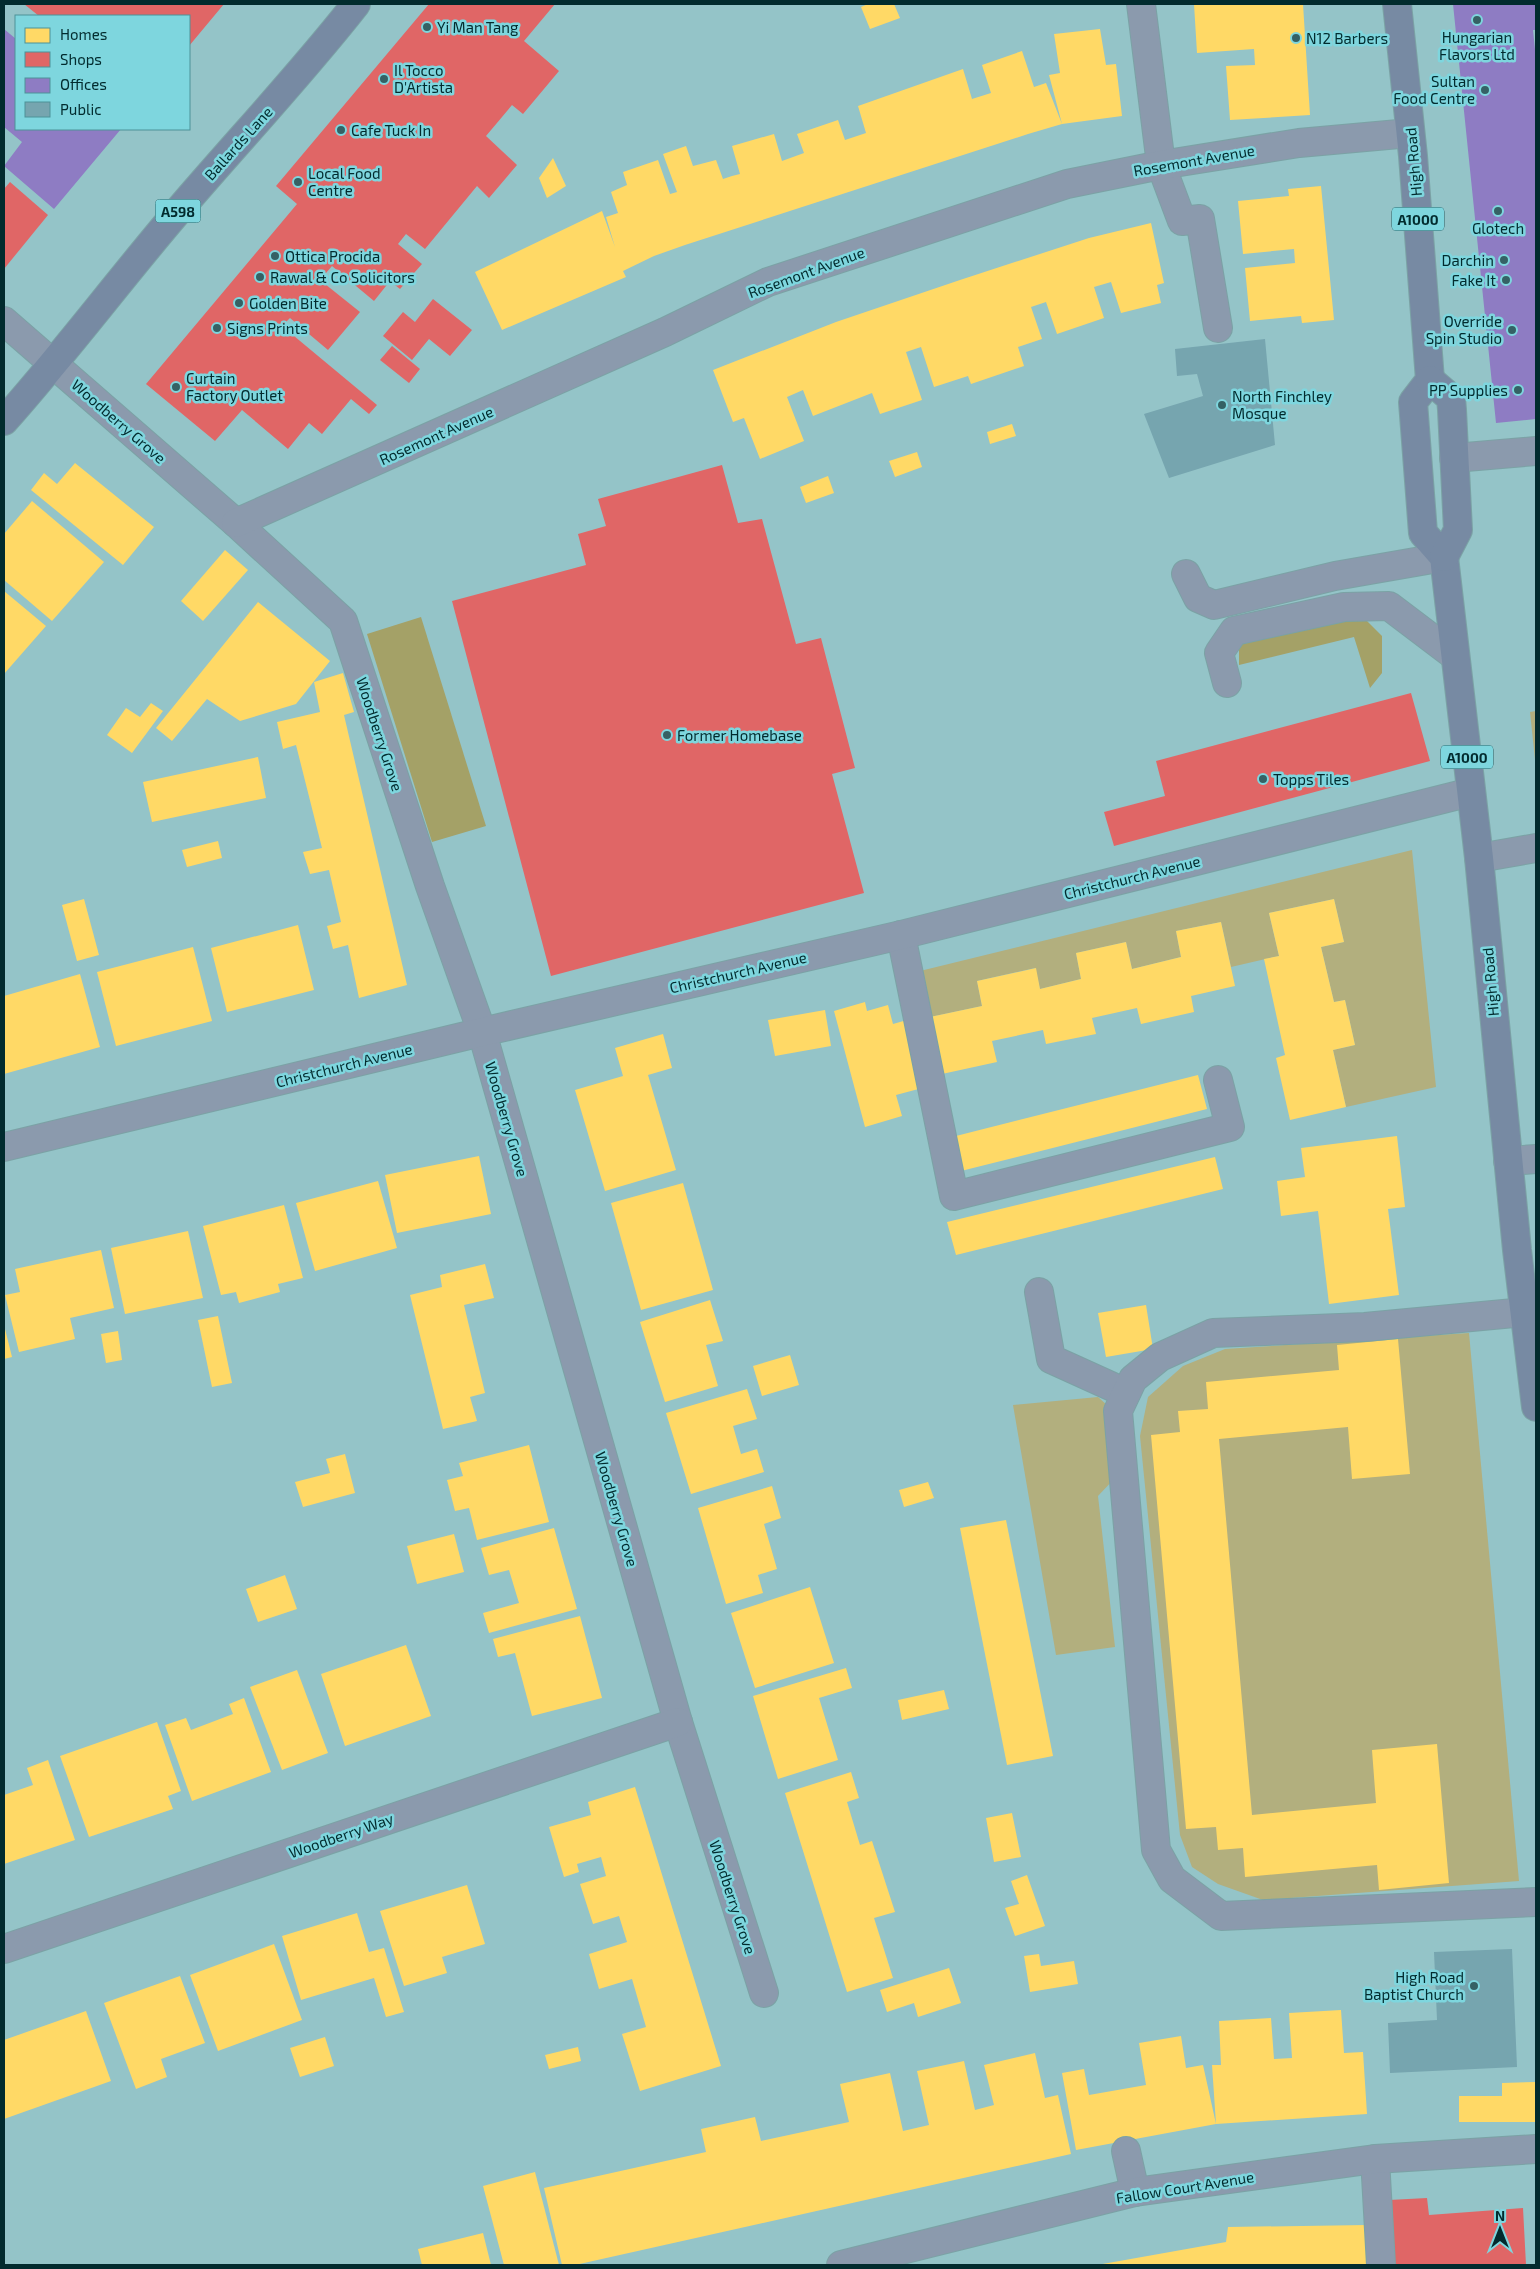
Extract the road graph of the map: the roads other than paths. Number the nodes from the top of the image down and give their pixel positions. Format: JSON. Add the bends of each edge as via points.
{"nodes":[{"id":1,"x":356,"y":4,"type":"edge"},
{"id":2,"x":1141,"y":4,"type":"edge"},
{"id":3,"x":1397,"y":4,"type":"edge"},
{"id":4,"x":1410,"y":133,"type":"junction"},
{"id":5,"x":1161,"y":165,"type":"junction"},
{"id":6,"x":4,"y":321,"type":"edge"},
{"id":7,"x":1218,"y":328,"type":"dead end"},
{"id":8,"x":54,"y":364,"type":"junction"},
{"id":9,"x":1430,"y":380,"type":"junction"},
{"id":10,"x":4,"y":421,"type":"edge"},
{"id":11,"x":1536,"y":452,"type":"edge"},
{"id":12,"x":1454,"y":458,"type":"junction"},
{"id":13,"x":236,"y":523,"type":"junction"},
{"id":14,"x":1444,"y":557,"type":"junction"},
{"id":15,"x":1186,"y":574,"type":"dead end"},
{"id":16,"x":1455,"y":656,"type":"junction"},
{"id":17,"x":1227,"y":683,"type":"dead end"},
{"id":18,"x":1471,"y":792,"type":"junction"},
{"id":19,"x":1536,"y":848,"type":"edge"},
{"id":20,"x":1479,"y":858,"type":"junction"},
{"id":21,"x":901,"y":935,"type":"junction"},
{"id":22,"x":482,"y":1032,"type":"junction"},
{"id":23,"x":1218,"y":1080,"type":"dead end"},
{"id":24,"x":4,"y":1147,"type":"edge"},
{"id":25,"x":1536,"y":1159,"type":"edge"},
{"id":26,"x":1508,"y":1161,"type":"junction"},
{"id":27,"x":1039,"y":1292,"type":"dead end"},
{"id":28,"x":1525,"y":1312,"type":"junction"},
{"id":29,"x":1126,"y":1393,"type":"junction"},
{"id":30,"x":1536,"y":1407,"type":"edge"},
{"id":31,"x":678,"y":1722,"type":"junction"},
{"id":32,"x":1536,"y":1902,"type":"edge"},
{"id":33,"x":4,"y":1949,"type":"edge"},
{"id":34,"x":764,"y":1993,"type":"dead end"},
{"id":35,"x":1536,"y":2149,"type":"edge"},
{"id":36,"x":1126,"y":2151,"type":"dead end"},
{"id":37,"x":1375,"y":2159,"type":"junction"},
{"id":38,"x":1135,"y":2192,"type":"junction"},
{"id":39,"x":841,"y":2265,"type":"edge"},
{"id":40,"x":1381,"y":2265,"type":"edge"}],
"edges":[{"from":1,"to":8,"type":"main road","name":"Ballards Lane","number":"A598","via":[[309,64],[147,248]]},
{"from":2,"to":5,"type":"street"},
{"from":3,"to":4,"type":"main road","name":"High Road","number":"A1000"},
{"from":4,"to":5,"type":"street","name":"Rosemont Avenue","via":[[1299,143]]},
{"from":4,"to":9,"type":"main road","name":"High Road","number":"A1000"},
{"from":5,"to":7,"type":"street","via":[[1182,221],[1200,218]]},
{"from":5,"to":13,"type":"street","name":"Rosemont Avenue","via":[[1067,184],[768,282],[665,332]]},
{"from":6,"to":8,"type":"street","name":"Woodberry Grove"},
{"from":8,"to":10,"type":"main road","name":"Ballards Lane","number":"A598"},
{"from":8,"to":13,"type":"street","name":"Woodberry Grove"},
{"from":9,"to":12,"type":"main road","via":[[1451,398]]},
{"from":9,"to":14,"type":"main road","via":[[1413,402],[1423,533]]},
{"from":11,"to":12,"type":"street"},
{"from":12,"to":14,"type":"main road","via":[[1458,530]]},
{"from":13,"to":22,"type":"street","name":"Woodberry Grove","via":[[343,621]]},
{"from":14,"to":15,"type":"street","via":[[1335,576],[1214,605],[1198,598]]},
{"from":14,"to":16,"type":"main road","name":"High Road","number":"A1000"},
{"from":16,"to":17,"type":"street","via":[[1389,606],[1344,607],[1234,631],[1219,653]]},
{"from":16,"to":18,"type":"main road","name":"High Road","number":"A1000"},
{"from":18,"to":20,"type":"main road","name":"High Road","number":"A1000"},
{"from":18,"to":21,"type":"street","name":"Christchurch Avenue"},
{"from":19,"to":20,"type":"street"},
{"from":20,"to":26,"type":"main road","name":"High Road","number":"A1000"},
{"from":21,"to":22,"type":"street","name":"Christchurch Avenue"},
{"from":21,"to":23,"type":"street","via":[[954,1196],[1230,1127]]},
{"from":22,"to":24,"type":"street","name":"Christchurch Avenue"},
{"from":22,"to":31,"type":"street","name":"Woodberry Grove"},
{"from":25,"to":26,"type":"street"},
{"from":26,"to":28,"type":"main road","name":"High Road","number":"A1000"},
{"from":27,"to":29,"type":"street","via":[[1051,1359]]},
{"from":28,"to":29,"type":"street","via":[[1365,1326],[1213,1333],[1160,1357],[1133,1379]]},
{"from":28,"to":30,"type":"main road","name":"High Road","number":"A1000"},
{"from":29,"to":32,"type":"street","via":[[1118,1411],[1156,1850],[1172,1879],[1221,1916]]},
{"from":31,"to":33,"type":"street","name":"Woodberry Way"},
{"from":31,"to":34,"type":"street","name":"Woodberry Grove"},
{"from":35,"to":37,"type":"street","name":"Fallow Court Avenue"},
{"from":36,"to":38,"type":"street"},
{"from":37,"to":38,"type":"street","name":"Fallow Court Avenue"},
{"from":37,"to":40,"type":"street"},
{"from":38,"to":39,"type":"street","name":"Fallow Court Avenue"}]}
